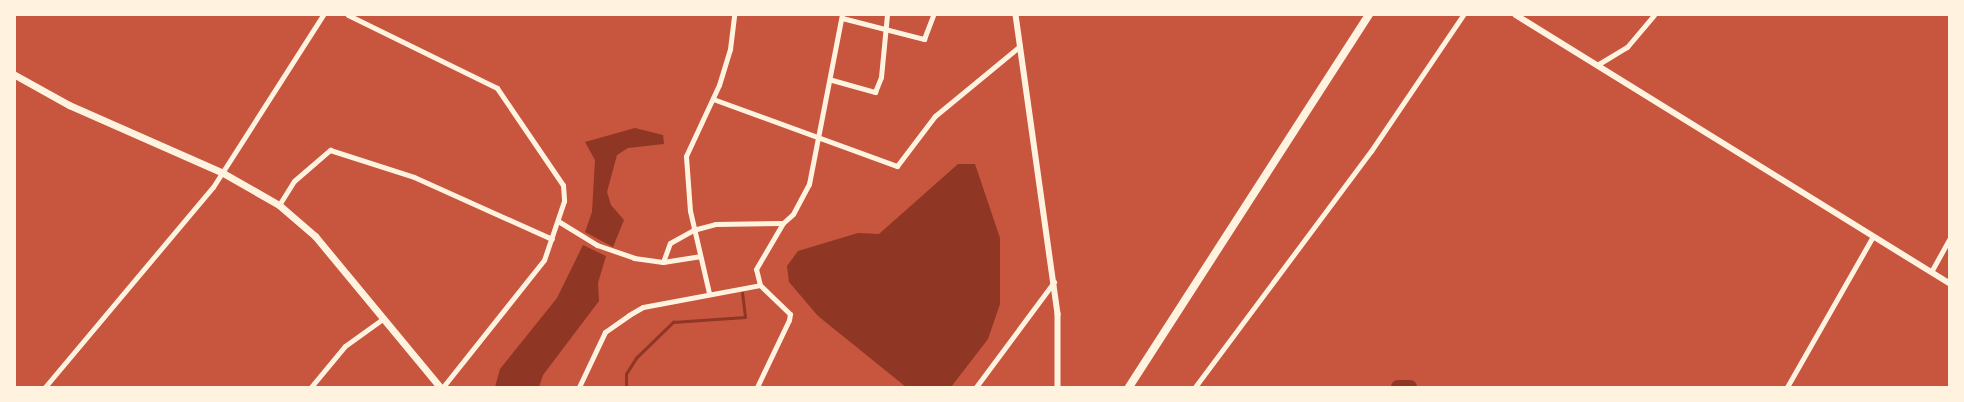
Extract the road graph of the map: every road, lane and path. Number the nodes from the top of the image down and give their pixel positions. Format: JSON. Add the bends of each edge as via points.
{"nodes":[{"id":1,"x":323,"y":15,"type":"edge"},
{"id":2,"x":348,"y":15,"type":"edge"},
{"id":3,"x":734,"y":15,"type":"edge"},
{"id":4,"x":887,"y":15,"type":"edge"},
{"id":5,"x":932,"y":15,"type":"edge"},
{"id":6,"x":1016,"y":15,"type":"edge"},
{"id":7,"x":1369,"y":15,"type":"edge"},
{"id":8,"x":1463,"y":15,"type":"edge"},
{"id":9,"x":1516,"y":15,"type":"edge"},
{"id":10,"x":1654,"y":15,"type":"edge"},
{"id":11,"x":842,"y":16,"type":"edge"},
{"id":12,"x":888,"y":30,"type":"junction"},
{"id":13,"x":1020,"y":46,"type":"junction"},
{"id":14,"x":1597,"y":66,"type":"junction"},
{"id":15,"x":15,"y":75,"type":"edge"},
{"id":16,"x":832,"y":80,"type":"junction"},
{"id":17,"x":713,"y":99,"type":"junction"},
{"id":18,"x":819,"y":138,"type":"junction"},
{"id":19,"x":223,"y":173,"type":"junction"},
{"id":20,"x":279,"y":205,"type":"junction"},
{"id":21,"x":558,"y":221,"type":"junction"},
{"id":22,"x":782,"y":223,"type":"junction"},
{"id":23,"x":693,"y":230,"type":"junction"},
{"id":24,"x":1873,"y":236,"type":"junction"},
{"id":25,"x":552,"y":239,"type":"junction"},
{"id":26,"x":1949,"y":240,"type":"edge"},
{"id":27,"x":700,"y":256,"type":"junction"},
{"id":28,"x":663,"y":262,"type":"junction"},
{"id":29,"x":1931,"y":272,"type":"junction"},
{"id":30,"x":1054,"y":282,"type":"junction"},
{"id":31,"x":1949,"y":283,"type":"edge"},
{"id":32,"x":760,"y":285,"type":"junction"},
{"id":33,"x":709,"y":293,"type":"junction"},
{"id":34,"x":386,"y":317,"type":"junction"},
{"id":35,"x":45,"y":387,"type":"edge"},
{"id":36,"x":311,"y":387,"type":"edge"},
{"id":37,"x":442,"y":387,"type":"edge"},
{"id":38,"x":580,"y":387,"type":"edge"},
{"id":39,"x":758,"y":387,"type":"edge"},
{"id":40,"x":976,"y":387,"type":"edge"},
{"id":41,"x":1058,"y":387,"type":"edge"},
{"id":42,"x":1129,"y":387,"type":"edge"},
{"id":43,"x":1195,"y":387,"type":"edge"},
{"id":44,"x":1787,"y":387,"type":"edge"}],
"edges":[{"from":1,"to":19,"type":"street"},
{"from":2,"to":21,"type":"street","via":[[504,95],[563,185]]},
{"from":3,"to":17,"type":"street","via":[[730,49]]},
{"from":4,"to":12,"type":"street"},
{"from":5,"to":12,"type":"street","via":[[924,39]]},
{"from":6,"to":13,"type":"street"},
{"from":7,"to":42,"type":"main road"},
{"from":8,"to":43,"type":"street","via":[[1371,151]]},
{"from":9,"to":14,"type":"street"},
{"from":10,"to":14,"type":"street","via":[[1627,47]]},
{"from":11,"to":12,"type":"street"},
{"from":11,"to":16,"type":"street"},
{"from":12,"to":16,"type":"street","via":[[874,92]]},
{"from":13,"to":18,"type":"street","via":[[935,116],[897,166]]},
{"from":13,"to":30,"type":"street"},
{"from":14,"to":24,"type":"street"},
{"from":15,"to":19,"type":"main road","via":[[48,96]]},
{"from":16,"to":18,"type":"street"},
{"from":17,"to":18,"type":"street"},
{"from":17,"to":23,"type":"street","via":[[686,156]]},
{"from":18,"to":22,"type":"street","via":[[809,184],[793,214]]},
{"from":19,"to":20,"type":"main road"},
{"from":19,"to":35,"type":"street"},
{"from":20,"to":25,"type":"street","via":[[294,181],[330,150],[414,177]]},
{"from":20,"to":34,"type":"main road","via":[[315,236]]},
{"from":21,"to":25,"type":"street"},
{"from":21,"to":28,"type":"street","via":[[613,252]]},
{"from":22,"to":23,"type":"street","via":[[723,224]]},
{"from":22,"to":32,"type":"street","via":[[758,261]]},
{"from":23,"to":27,"type":"street"},
{"from":23,"to":28,"type":"street","via":[[670,243]]},
{"from":24,"to":29,"type":"street"},
{"from":24,"to":44,"type":"street"},
{"from":25,"to":37,"type":"street","via":[[544,260]]},
{"from":26,"to":29,"type":"street"},
{"from":27,"to":28,"type":"street"},
{"from":27,"to":33,"type":"street"},
{"from":29,"to":31,"type":"street"},
{"from":30,"to":40,"type":"street"},
{"from":30,"to":41,"type":"street","via":[[1061,346]]},
{"from":32,"to":33,"type":"street"},
{"from":32,"to":39,"type":"street","via":[[790,314]]},
{"from":33,"to":38,"type":"street","via":[[643,307],[618,322],[598,344]]},
{"from":34,"to":36,"type":"street","via":[[345,346]]},
{"from":34,"to":37,"type":"main road"}]}
